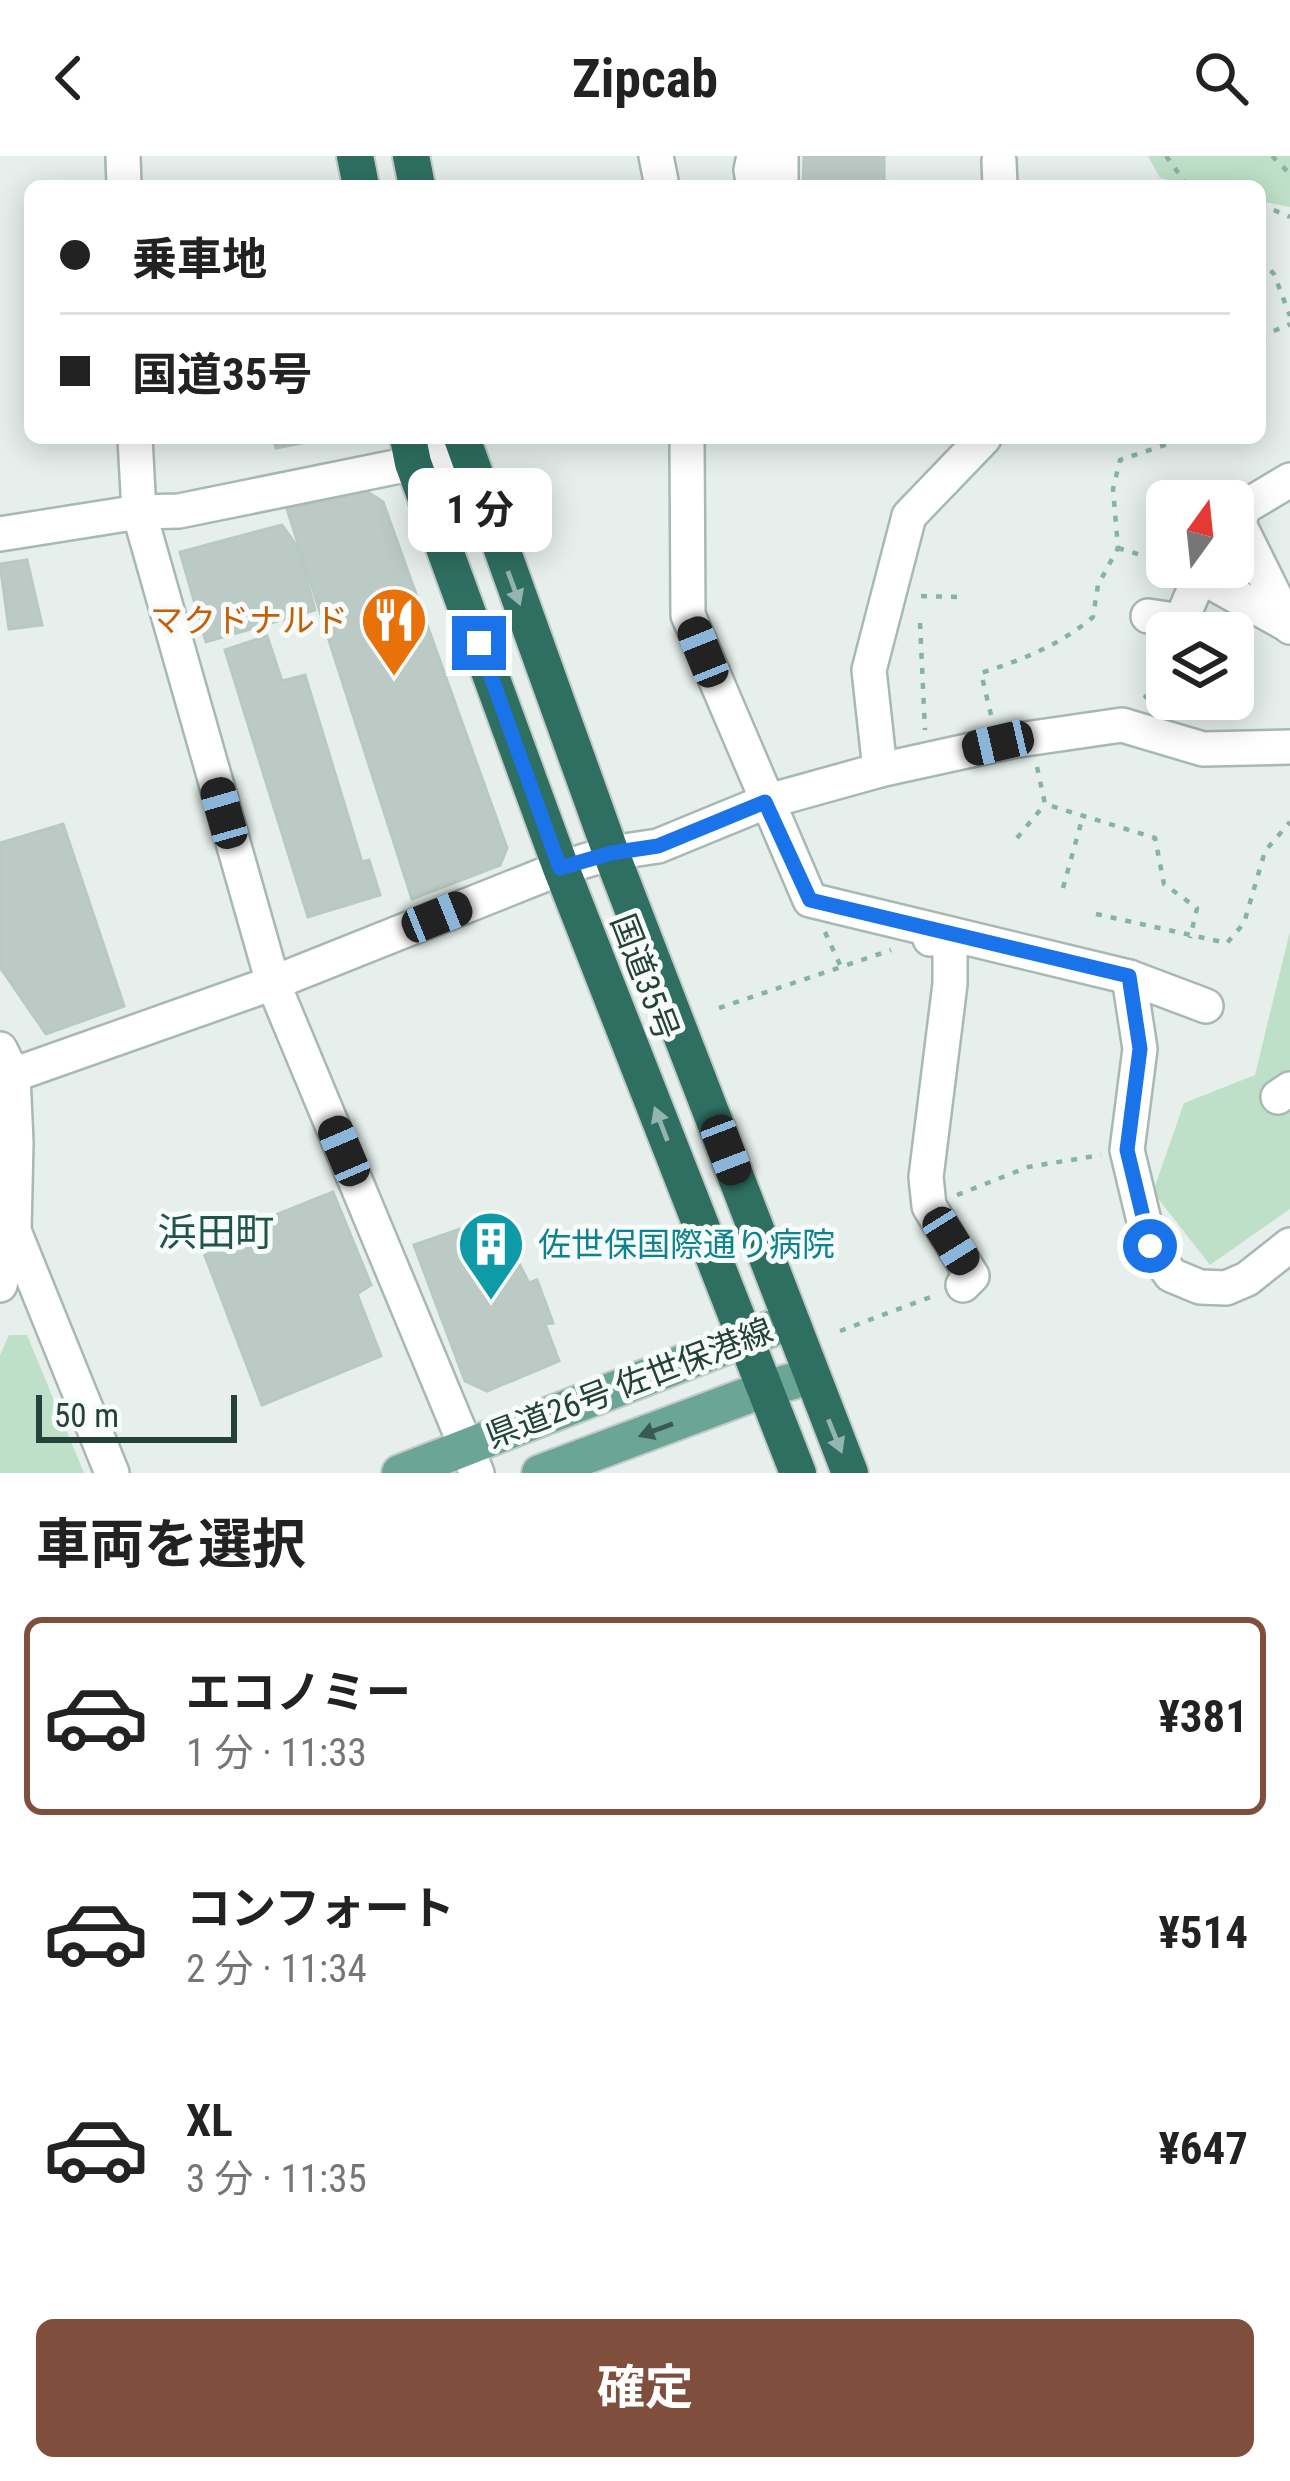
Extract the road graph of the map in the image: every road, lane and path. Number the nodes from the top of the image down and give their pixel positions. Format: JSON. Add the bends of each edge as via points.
{"nodes":[{"id":1,"x":1272,"y":156,"type":"edge"},
{"id":2,"x":1290,"y":174,"type":"edge"},
{"id":3,"x":1266,"y":266,"type":"edge"},
{"id":4,"x":1290,"y":316,"type":"edge"},
{"id":5,"x":135,"y":444,"type":"edge"},
{"id":6,"x":687,"y":444,"type":"edge"},
{"id":7,"x":978,"y":444,"type":"edge"},
{"id":8,"x":1168,"y":444,"type":"edge"},
{"id":9,"x":463,"y":445,"type":"edge"},
{"id":10,"x":411,"y":451,"type":"edge"},
{"id":11,"x":1290,"y":480,"type":"edge"},
{"id":12,"x":140,"y":512,"type":"junction"},
{"id":13,"x":0,"y":534,"type":"edge"},
{"id":14,"x":1118,"y":548,"type":"junction"},
{"id":15,"x":1146,"y":557,"type":"edge"},
{"id":16,"x":886,"y":594,"type":"junction"},
{"id":17,"x":959,"y":597,"type":"dead end"},
{"id":18,"x":1178,"y":612,"type":"edge"},
{"id":19,"x":920,"y":622,"type":"dead end"},
{"id":20,"x":1289,"y":626,"type":"edge"},
{"id":21,"x":1014,"y":741,"type":"junction"},
{"id":22,"x":1290,"y":747,"type":"edge"},
{"id":23,"x":927,"y":759,"type":"junction"},
{"id":24,"x":880,"y":770,"type":"junction"},
{"id":25,"x":765,"y":802,"type":"junction"},
{"id":26,"x":1045,"y":804,"type":"junction"},
{"id":27,"x":1083,"y":816,"type":"junction"},
{"id":28,"x":1290,"y":822,"type":"edge"},
{"id":29,"x":1017,"y":838,"type":"dead end"},
{"id":30,"x":611,"y":853,"type":"junction"},
{"id":31,"x":560,"y":868,"type":"junction"},
{"id":32,"x":1063,"y":888,"type":"dead end"},
{"id":33,"x":810,"y":900,"type":"junction"},
{"id":34,"x":1096,"y":914,"type":"dead end"},
{"id":35,"x":950,"y":934,"type":"junction"},
{"id":36,"x":1190,"y":938,"type":"junction"},
{"id":37,"x":911,"y":944,"type":"joint"},
{"id":38,"x":841,"y":967,"type":"junction"},
{"id":39,"x":1129,"y":976,"type":"junction"},
{"id":40,"x":273,"y":983,"type":"junction"},
{"id":41,"x":1206,"y":1006,"type":"dead end"},
{"id":42,"x":718,"y":1008,"type":"dead end"},
{"id":43,"x":7,"y":1062,"type":"edge"},
{"id":44,"x":1127,"y":1150,"type":"junction"},
{"id":45,"x":929,"y":1206,"type":"junction"},
{"id":46,"x":14,"y":1231,"type":"junction"},
{"id":47,"x":1290,"y":1245,"type":"edge"},
{"id":48,"x":0,"y":1285,"type":"edge"},
{"id":49,"x":963,"y":1286,"type":"joint"},
{"id":50,"x":791,"y":1321,"type":"junction"},
{"id":51,"x":841,"y":1331,"type":"dead end"},
{"id":52,"x":744,"y":1337,"type":"junction"},
{"id":53,"x":811,"y":1376,"type":"junction"},
{"id":54,"x":765,"y":1389,"type":"junction"},
{"id":55,"x":472,"y":1459,"type":"edge"},
{"id":56,"x":112,"y":1473,"type":"edge"},
{"id":57,"x":400,"y":1473,"type":"edge"},
{"id":58,"x":540,"y":1473,"type":"edge"},
{"id":59,"x":798,"y":1473,"type":"edge"},
{"id":60,"x":850,"y":1473,"type":"edge"}],
"edges":[{"from":1,"to":2,"type":"path"},
{"from":3,"to":4,"type":"path"},
{"from":5,"to":12,"type":"street"},
{"from":6,"to":25,"type":"street","via":[[688,615]]},
{"from":7,"to":16,"type":"street","via":[[909,516]]},
{"from":8,"to":14,"type":"path","via":[[1120,460],[1113,489]]},
{"from":9,"to":10,"type":"street"},
{"from":9,"to":30,"type":"highway","name":"国道35号","one_way":true},
{"from":10,"to":12,"type":"street","via":[[179,511]]},
{"from":10,"to":31,"type":"highway","name":"国道35号"},
{"from":11,"to":20,"type":"street","via":[[1244,508],[1239,524]]},
{"from":12,"to":13,"type":"street"},
{"from":12,"to":40,"type":"street"},
{"from":14,"to":15,"type":"path"},
{"from":14,"to":21,"type":"path","via":[[1098,585],[1093,617],[1069,638],[981,673]]},
{"from":16,"to":17,"type":"path"},
{"from":16,"to":24,"type":"street","via":[[869,670]]},
{"from":18,"to":20,"type":"street","via":[[1200,576]]},
{"from":19,"to":23,"type":"path"},
{"from":21,"to":22,"type":"street","via":[[1122,725],[1203,749]]},
{"from":21,"to":23,"type":"street"},
{"from":21,"to":26,"type":"path"},
{"from":23,"to":24,"type":"street"},
{"from":24,"to":25,"type":"street"},
{"from":25,"to":30,"type":"street","via":[[658,846]]},
{"from":25,"to":33,"type":"street"},
{"from":26,"to":27,"type":"path"},
{"from":26,"to":29,"type":"path"},
{"from":27,"to":32,"type":"path"},
{"from":27,"to":36,"type":"path","via":[[1155,838],[1164,884],[1197,908]]},
{"from":28,"to":36,"type":"path","via":[[1265,851],[1244,923],[1227,943]]},
{"from":30,"to":31,"type":"street"},
{"from":30,"to":50,"type":"highway","name":"国道35号"},
{"from":31,"to":40,"type":"street"},
{"from":52,"to":31,"type":"highway","name":"国道35号","one_way":true},
{"from":33,"to":35,"type":"street"},
{"from":33,"to":38,"type":"path"},
{"from":34,"to":36,"type":"path"},
{"from":35,"to":37,"type":"street"},
{"from":35,"to":39,"type":"street"},
{"from":35,"to":45,"type":"street"},
{"from":37,"to":38,"type":"path"},
{"from":38,"to":42,"type":"path"},
{"from":39,"to":41,"type":"street"},
{"from":39,"to":44,"type":"street","via":[[1140,1049]]},
{"from":40,"to":43,"type":"street"},
{"from":40,"to":55,"type":"street"},
{"from":43,"to":46,"type":"street"},
{"from":44,"to":45,"type":"path","via":[[1028,1166]]},
{"from":44,"to":47,"type":"street","via":[[1150,1246],[1171,1275],[1226,1288]]},
{"from":45,"to":49,"type":"street","via":[[972,1276]]},
{"from":46,"to":48,"type":"street"},
{"from":46,"to":56,"type":"street"},
{"from":49,"to":51,"type":"path"},
{"from":50,"to":52,"type":"main road","name":"県道26号 佐世保港線"},
{"from":50,"to":53,"type":"highway","name":"国道35号"},
{"from":52,"to":54,"type":"highway","name":"国道35号"},
{"from":52,"to":55,"type":"main road","name":"県道26号 佐世保港線"},
{"from":53,"to":54,"type":"main road","name":"県道26号 佐世保港線"},
{"from":53,"to":60,"type":"highway","name":"国道35号","one_way":true},
{"from":54,"to":58,"type":"main road","name":"県道26号 佐世保港線","one_way":true},
{"from":54,"to":59,"type":"highway","name":"国道35号"},
{"from":55,"to":57,"type":"main road","name":"県道26号 佐世保港線"}]}
